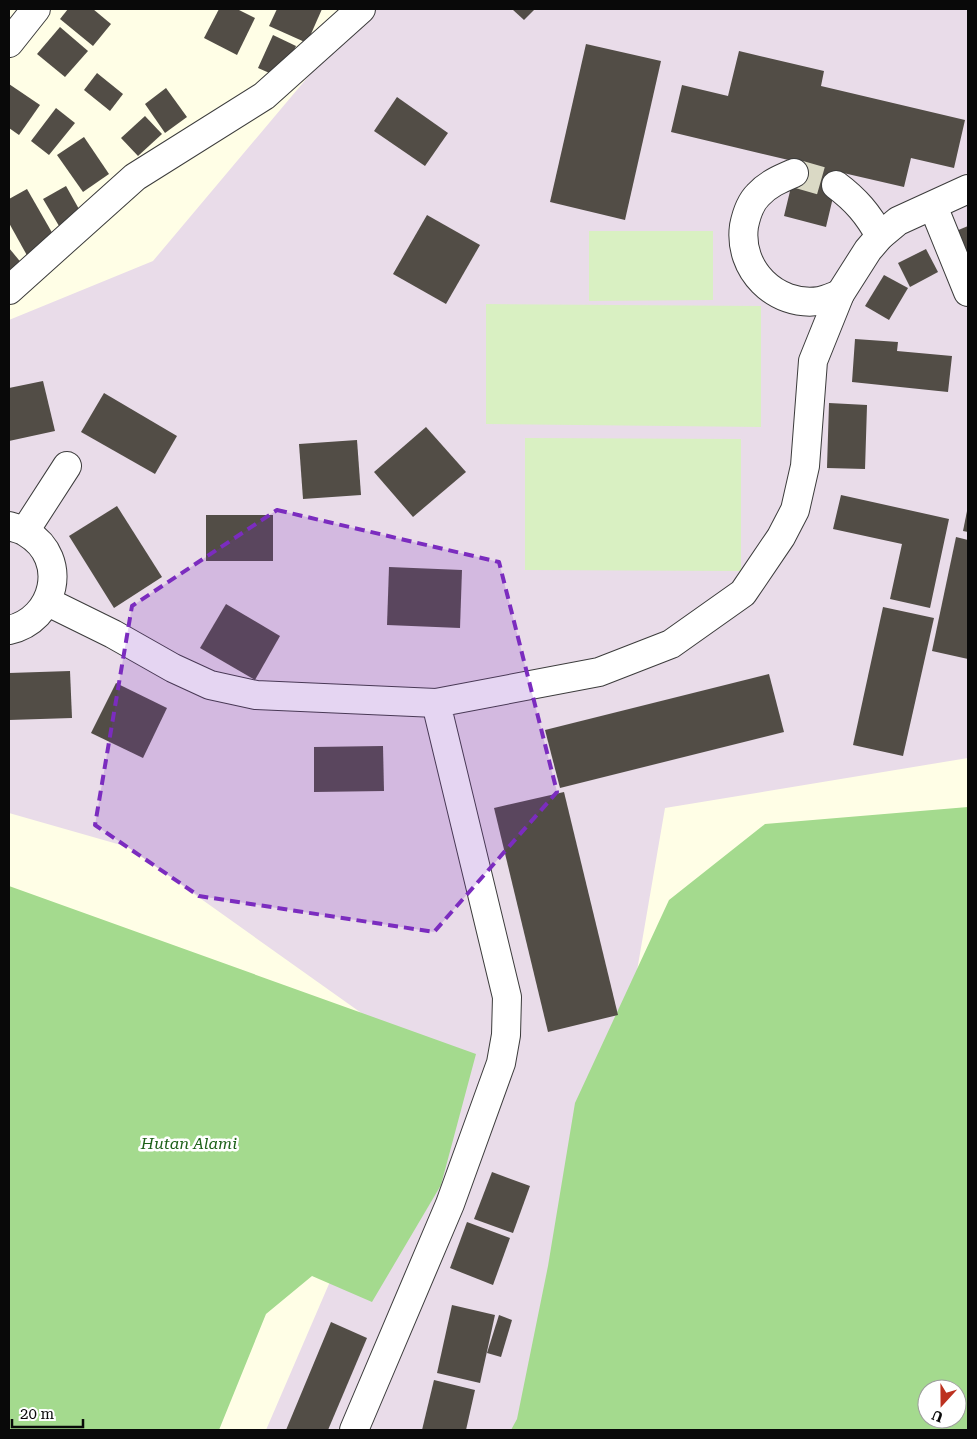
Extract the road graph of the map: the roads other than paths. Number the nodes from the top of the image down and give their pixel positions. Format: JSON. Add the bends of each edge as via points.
{"nodes":[{"id":1,"x":36,"y":9,"type":"edge"},
{"id":2,"x":361,"y":9,"type":"edge"},
{"id":3,"x":9,"y":43,"type":"edge"},
{"id":4,"x":794,"y":173,"type":"tunnel mouth"},
{"id":5,"x":836,"y":185,"type":"tunnel mouth"},
{"id":6,"x":968,"y":188,"type":"edge"},
{"id":7,"x":933,"y":206,"type":"junction"},
{"id":8,"x":880,"y":236,"type":"junction"},
{"id":9,"x":9,"y":290,"type":"edge"},
{"id":10,"x":968,"y":292,"type":"edge"},
{"id":11,"x":840,"y":294,"type":"junction"},
{"id":12,"x":67,"y":466,"type":"dead end"},
{"id":13,"x":17,"y":529,"type":"edge"},
{"id":14,"x":48,"y":602,"type":"junction"},
{"id":15,"x":9,"y":630,"type":"edge"},
{"id":16,"x":436,"y":703,"type":"junction"},
{"id":17,"x":354,"y":1430,"type":"edge"}],
"edges":[{"from":1,"to":3,"type":"street"},
{"from":2,"to":9,"type":"street","via":[[264,96],[135,177]]},
{"from":4,"to":11,"type":"street","via":[[773,182],[756,196],[746,216],[742,238],[747,260],[758,279],[776,293],[797,301],[819,301]]},
{"from":5,"to":8,"type":"street","via":[[854,198]]},
{"from":6,"to":7,"type":"street"},
{"from":7,"to":8,"type":"street","via":[[898,221]]},
{"from":7,"to":10,"type":"street"},
{"from":8,"to":11,"type":"street"},
{"from":11,"to":16,"type":"street","via":[[814,361],[805,466],[795,510],[781,537],[742,593],[671,644],[599,672]]},
{"from":12,"to":13,"type":"street"},
{"from":13,"to":14,"type":"street","via":[[34,538],[52,567]]},
{"from":14,"to":15,"type":"street","via":[[36,617],[20,628]]},
{"from":14,"to":16,"type":"street","via":[[210,685],[265,695]]},
{"from":16,"to":17,"type":"street","via":[[507,997],[506,1035],[501,1063],[450,1204]]}]}
